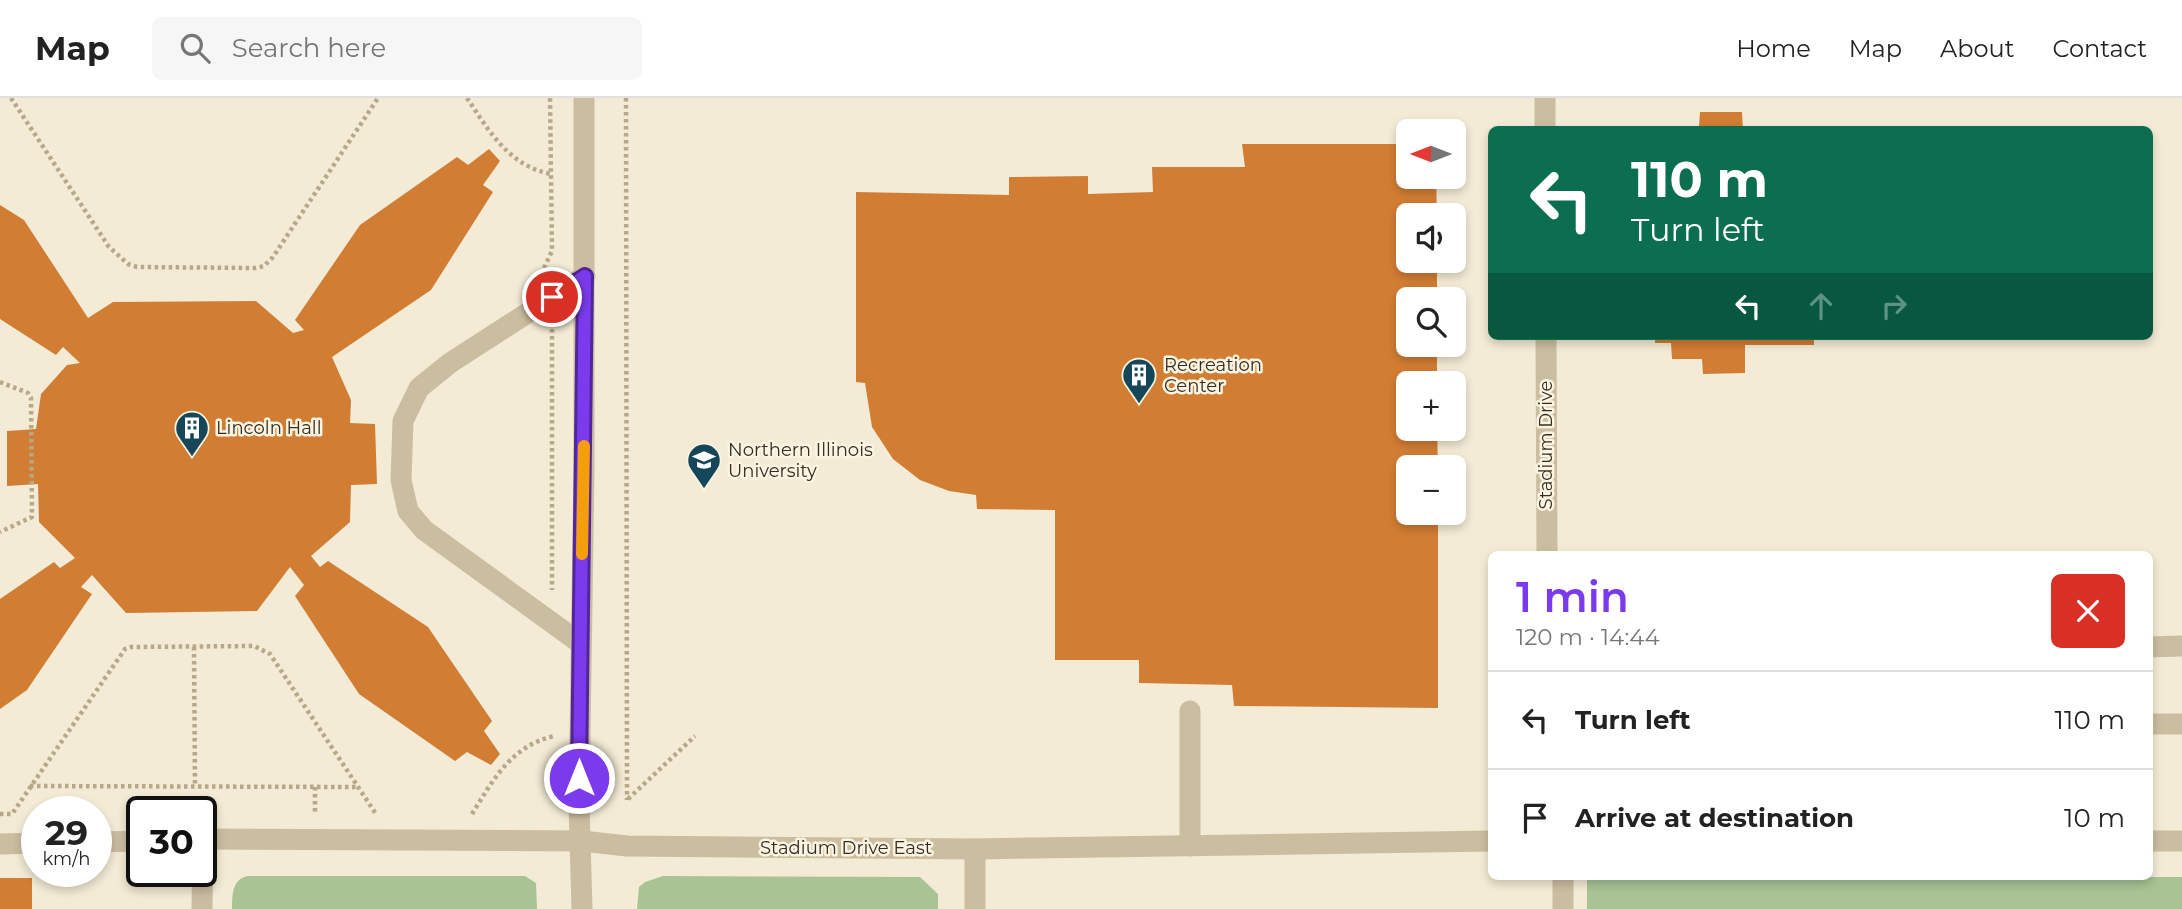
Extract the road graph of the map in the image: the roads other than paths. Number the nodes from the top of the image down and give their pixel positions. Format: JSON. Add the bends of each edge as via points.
{"nodes":[{"id":1,"x":584,"y":98,"type":"edge"},
{"id":2,"x":1545,"y":98,"type":"edge"},
{"id":3,"x":1545,"y":126,"type":"edge"},
{"id":4,"x":585,"y":276,"type":"junction"},
{"id":5,"x":1546,"y":340,"type":"edge"},
{"id":6,"x":1547,"y":551,"type":"edge"},
{"id":7,"x":580,"y":643,"type":"junction"},
{"id":8,"x":2182,"y":646,"type":"edge"},
{"id":9,"x":2153,"y":647,"type":"edge"},
{"id":10,"x":1190,"y":711,"type":"dead end"},
{"id":11,"x":2153,"y":724,"type":"edge"},
{"id":12,"x":2182,"y":724,"type":"edge"},
{"id":13,"x":217,"y":839,"type":"edge"},
{"id":14,"x":582,"y":841,"type":"junction"},
{"id":15,"x":1488,"y":841,"type":"edge"},
{"id":16,"x":2153,"y":841,"type":"edge"},
{"id":17,"x":2182,"y":841,"type":"edge"},
{"id":18,"x":21,"y":843,"type":"edge"},
{"id":19,"x":0,"y":844,"type":"edge"},
{"id":20,"x":1190,"y":846,"type":"junction"},
{"id":21,"x":975,"y":849,"type":"junction"},
{"id":22,"x":1563,"y":880,"type":"edge"},
{"id":23,"x":202,"y":887,"type":"edge"},
{"id":24,"x":202,"y":909,"type":"edge"},
{"id":25,"x":582,"y":909,"type":"edge"},
{"id":26,"x":975,"y":909,"type":"edge"},
{"id":27,"x":1563,"y":909,"type":"edge"}],
"edges":[{"from":1,"to":4,"type":"street"},
{"from":2,"to":3,"type":"street"},
{"from":4,"to":7,"type":"street"},
{"from":4,"to":7,"type":"street","via":[[419,388],[403,421],[401,480],[408,512],[424,530]]},
{"from":5,"to":6,"type":"street","name":"Stadium Drive"},
{"from":7,"to":14,"type":"street"},
{"from":8,"to":9,"type":"street"},
{"from":10,"to":20,"type":"street"},
{"from":11,"to":12,"type":"street"},
{"from":13,"to":14,"type":"street","name":"Stadium Drive East"},
{"from":14,"to":21,"type":"street","name":"Stadium Drive East","via":[[627,846]]},
{"from":14,"to":25,"type":"street"},
{"from":15,"to":20,"type":"street","name":"Stadium Drive East"},
{"from":16,"to":17,"type":"street"},
{"from":18,"to":19,"type":"street"},
{"from":20,"to":21,"type":"street","name":"Stadium Drive East"},
{"from":21,"to":26,"type":"street"},
{"from":22,"to":27,"type":"street"},
{"from":23,"to":24,"type":"street"}]}
